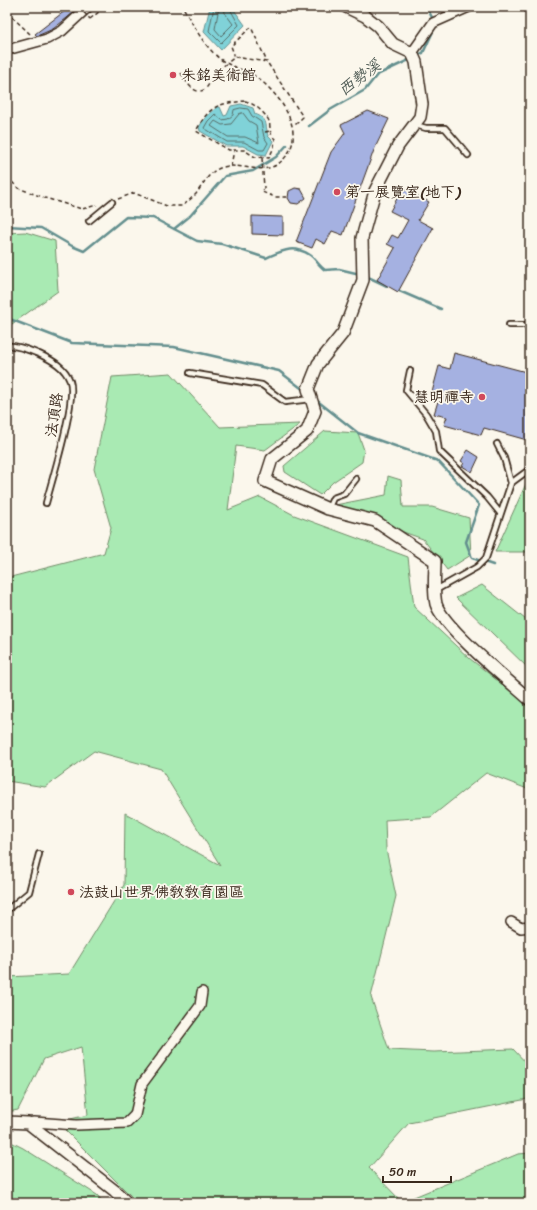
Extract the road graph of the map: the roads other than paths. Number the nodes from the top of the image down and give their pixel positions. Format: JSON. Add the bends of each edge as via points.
{"nodes":[{"id":1,"x":88,"y":7,"type":"edge"},
{"id":2,"x":346,"y":7,"type":"edge"},
{"id":3,"x":469,"y":7,"type":"edge"},
{"id":4,"x":7,"y":50,"type":"edge"},
{"id":5,"x":412,"y":53,"type":"junction"},
{"id":6,"x":415,"y":125,"type":"junction"},
{"id":7,"x":468,"y":155,"type":"dead end"},
{"id":8,"x":112,"y":202,"type":"road end"},
{"id":9,"x":89,"y":221,"type":"dead end"},
{"id":10,"x":509,"y":325,"type":"dead end"},
{"id":11,"x":530,"y":325,"type":"edge"},
{"id":12,"x":7,"y":346,"type":"edge"},
{"id":13,"x":410,"y":370,"type":"dead end"},
{"id":14,"x":190,"y":373,"type":"dead end"},
{"id":15,"x":311,"y":399,"type":"junction"},
{"id":16,"x":497,"y":444,"type":"dead end"},
{"id":17,"x":530,"y":469,"type":"edge"},
{"id":18,"x":356,"y":479,"type":"dead end"},
{"id":19,"x":511,"y":483,"type":"junction"},
{"id":20,"x":46,"y":503,"type":"dead end"},
{"id":21,"x":328,"y":509,"type":"junction"},
{"id":22,"x":500,"y":513,"type":"junction"},
{"id":23,"x":434,"y":590,"type":"junction"},
{"id":24,"x":530,"y":700,"type":"edge"},
{"id":25,"x":39,"y":854,"type":"dead end"},
{"id":26,"x":7,"y":910,"type":"edge"},
{"id":27,"x":511,"y":922,"type":"dead end"},
{"id":28,"x":530,"y":927,"type":"edge"},
{"id":29,"x":202,"y":992,"type":"dead end"},
{"id":30,"x":7,"y":1122,"type":"edge"},
{"id":31,"x":28,"y":1123,"type":"junction"},
{"id":32,"x":127,"y":1203,"type":"edge"}],
"edges":[{"from":1,"to":4,"type":"street","via":[[62,31],[46,40]]},
{"from":2,"to":5,"type":"street","via":[[378,26],[393,44]]},
{"from":3,"to":5,"type":"street","via":[[433,23]]},
{"from":5,"to":6,"type":"street","via":[[416,62],[422,104],[420,117]]},
{"from":6,"to":7,"type":"lane","via":[[446,128]]},
{"from":6,"to":15,"type":"street","via":[[398,146],[375,191],[362,238],[363,280],[342,333],[318,364],[308,389]]},
{"from":8,"to":9,"type":"lane"},
{"from":10,"to":11,"type":"lane"},
{"from":12,"to":20,"type":"lane","name":"法頂路","via":[[33,352],[56,362],[70,381],[70,400],[62,443]]},
{"from":13,"to":22,"type":"lane","via":[[406,390],[426,414],[436,432],[439,451],[488,497]]},
{"from":14,"to":15,"type":"lane","via":[[262,385],[285,402]]},
{"from":15,"to":21,"type":"street","via":[[315,411],[307,431],[272,459],[265,481]]},
{"from":16,"to":19,"type":"lane"},
{"from":17,"to":19,"type":"lane"},
{"from":18,"to":21,"type":"lane","via":[[344,494],[333,498]]},
{"from":19,"to":22,"type":"lane"},
{"from":21,"to":23,"type":"street","via":[[375,520],[435,561]]},
{"from":22,"to":23,"type":"lane","via":[[486,558],[477,567]]},
{"from":23,"to":24,"type":"street","via":[[437,605],[446,622]]},
{"from":25,"to":26,"type":"lane","via":[[29,892]]},
{"from":27,"to":28,"type":"street","via":[[521,928]]},
{"from":29,"to":31,"type":"street","via":[[200,1006],[142,1084],[135,1114],[127,1123]]},
{"from":30,"to":31,"type":"street"},
{"from":31,"to":32,"type":"street"}]}
